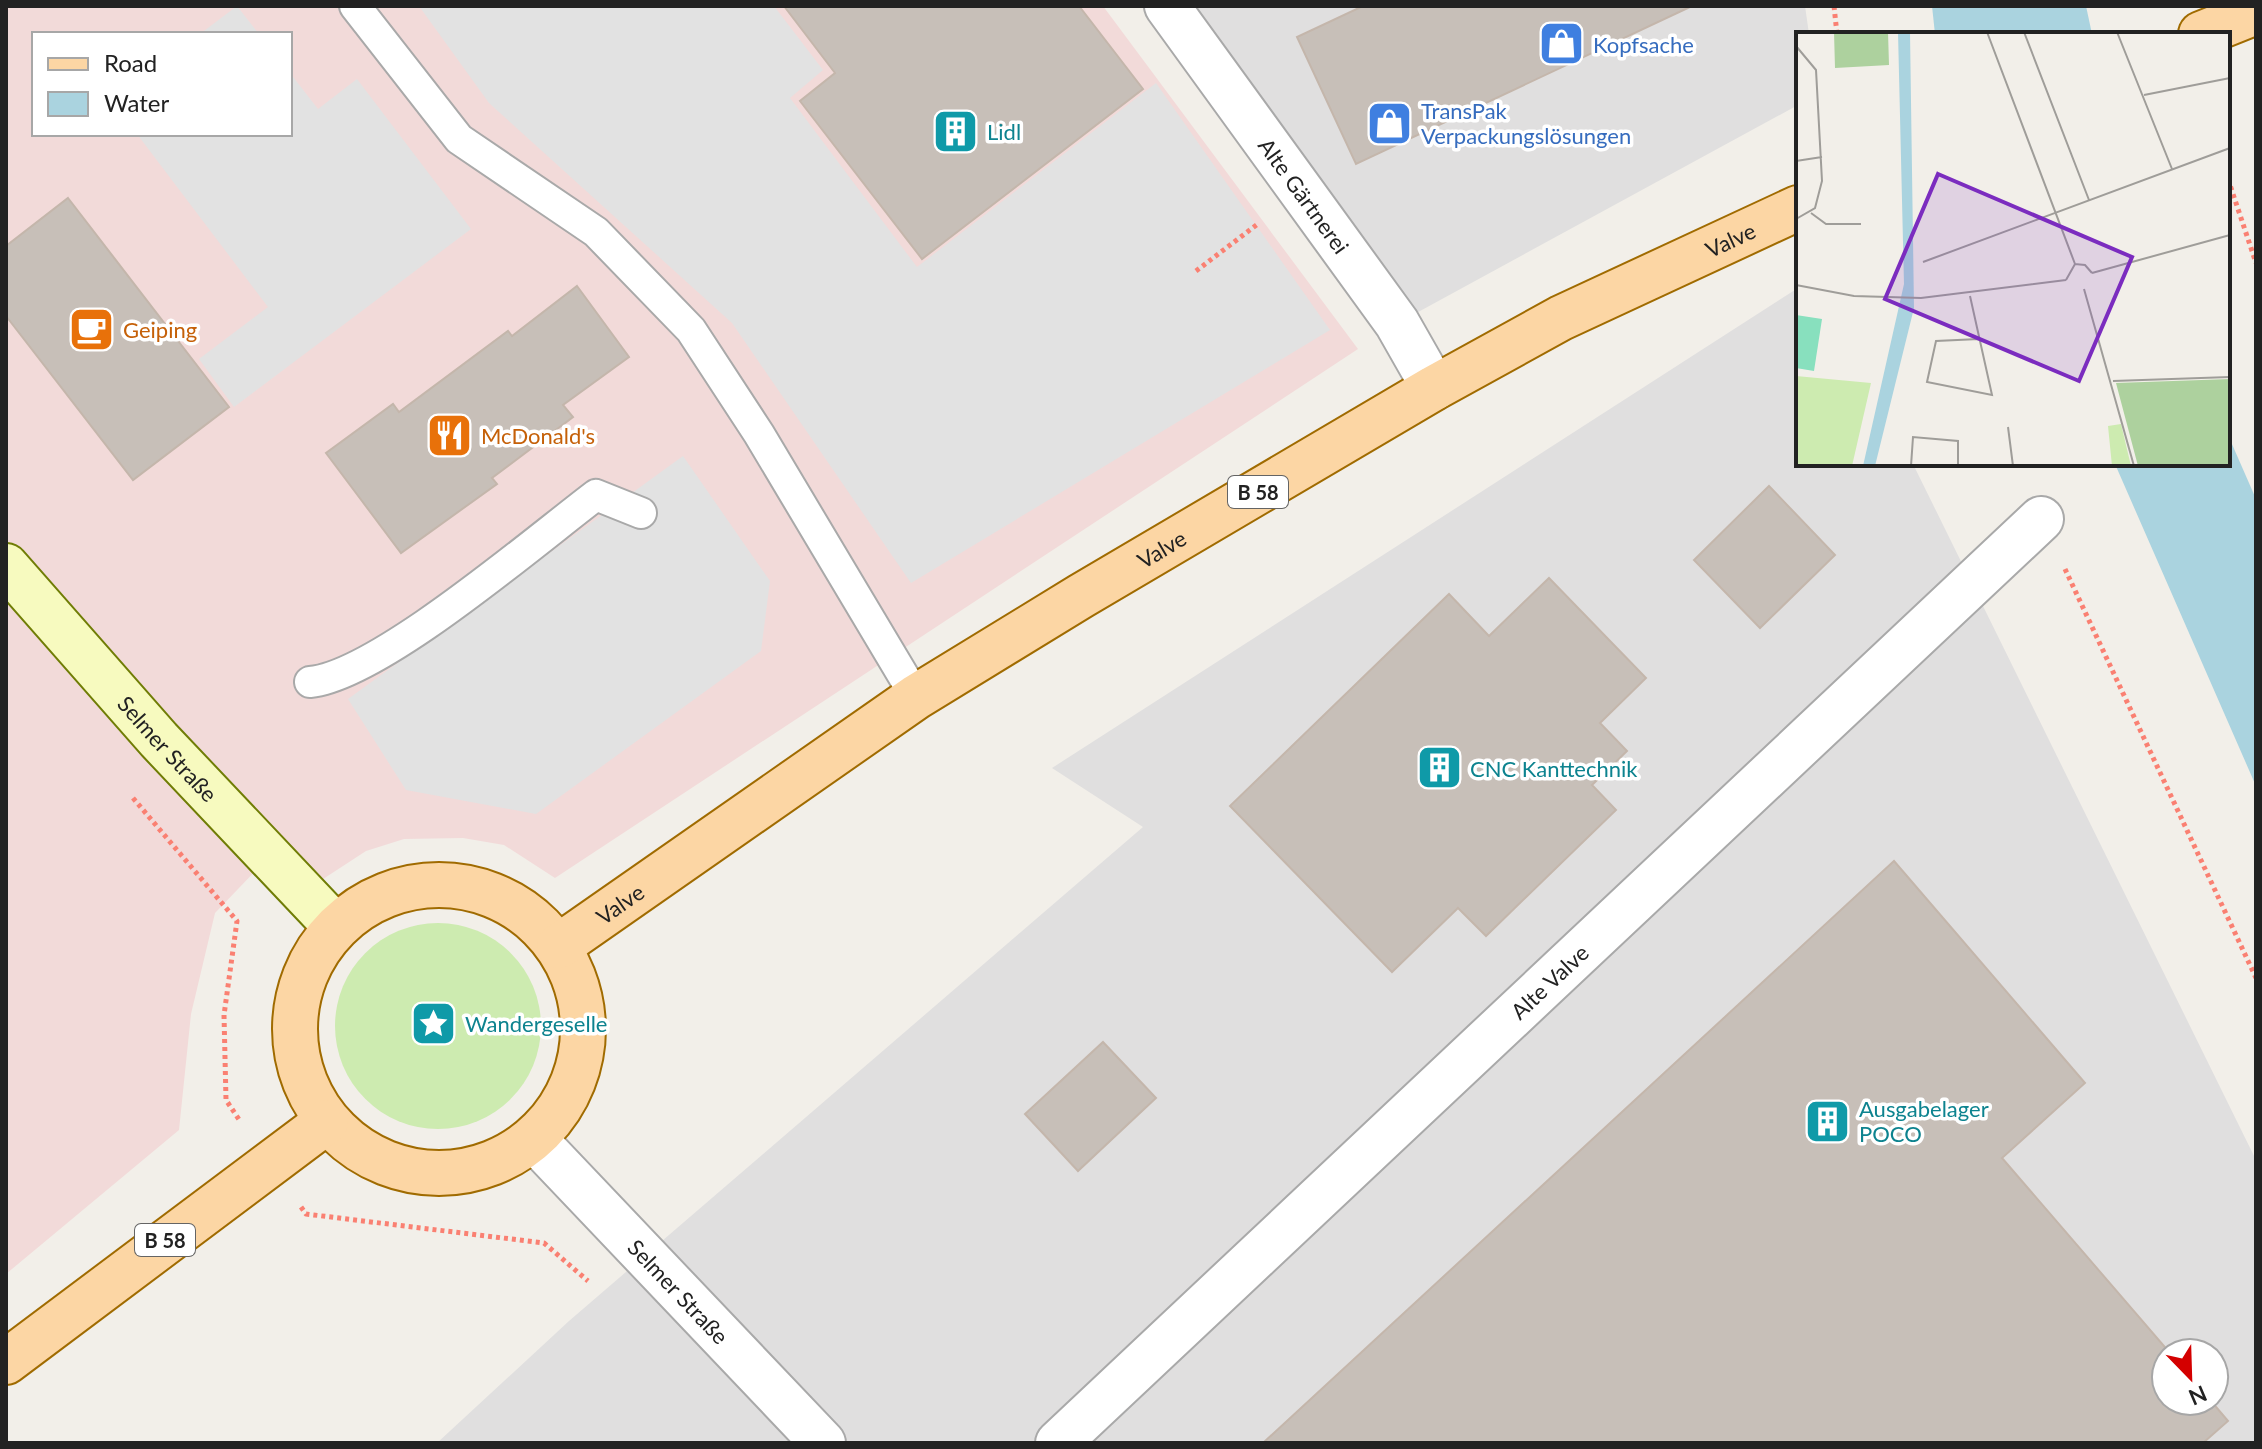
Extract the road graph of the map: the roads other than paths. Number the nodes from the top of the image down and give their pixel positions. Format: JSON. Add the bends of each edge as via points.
{"nodes":[{"id":1,"x":355,"y":6,"type":"edge"},
{"id":2,"x":1167,"y":6,"type":"edge"},
{"id":3,"x":2256,"y":12,"type":"edge"},
{"id":4,"x":2206,"y":32,"type":"edge"},
{"id":5,"x":1796,"y":209,"type":"edge"},
{"id":6,"x":1434,"y":388,"type":"junction"},
{"id":7,"x":641,"y":513,"type":"dead end"},
{"id":8,"x":2041,"y":519,"type":"road end"},
{"id":9,"x":6,"y":566,"type":"edge"},
{"id":10,"x":310,"y":682,"type":"dead end"},
{"id":11,"x":916,"y":697,"type":"junction"},
{"id":12,"x":336,"y":927,"type":"junction"},
{"id":13,"x":559,"y":946,"type":"junction"},
{"id":14,"x":326,"y":1122,"type":"junction"},
{"id":15,"x":534,"y":1139,"type":"junction"},
{"id":16,"x":6,"y":1362,"type":"edge"},
{"id":17,"x":823,"y":1443,"type":"edge"},
{"id":18,"x":1058,"y":1443,"type":"edge"}],
"edges":[{"from":1,"to":11,"type":"lane","via":[[459,139],[596,232],[691,330]]},
{"from":2,"to":6,"type":"street","name":"Alte Gärtnerei","via":[[1397,323]]},
{"from":3,"to":4,"type":"main road"},
{"from":5,"to":6,"type":"main road","name":"Valve","number":"B 58","via":[[1561,318]]},
{"from":6,"to":11,"type":"main road","name":"Valve","number":"B 58"},
{"from":7,"to":10,"type":"lane","via":[[596,495],[354,670]]},
{"from":8,"to":18,"type":"street","name":"Alte Valve"},
{"from":9,"to":12,"type":"main road","name":"Selmer Straße","via":[[159,740]]},
{"from":11,"to":13,"type":"main road","name":"Valve","number":"B 58"},
{"from":12,"to":13,"type":"main road","via":[[389,892],[452,883],[512,903]]},
{"from":12,"to":14,"type":"main road","via":[[305,970],[293,1022],[300,1076]]},
{"from":13,"to":15,"type":"main road","via":[[581,995],[584,1047],[567,1098]]},
{"from":14,"to":15,"type":"main road","via":[[371,1158],[426,1175],[483,1168]]},
{"from":14,"to":16,"type":"main road","number":"B 58"},
{"from":15,"to":17,"type":"street","name":"Selmer Straße"}]}
